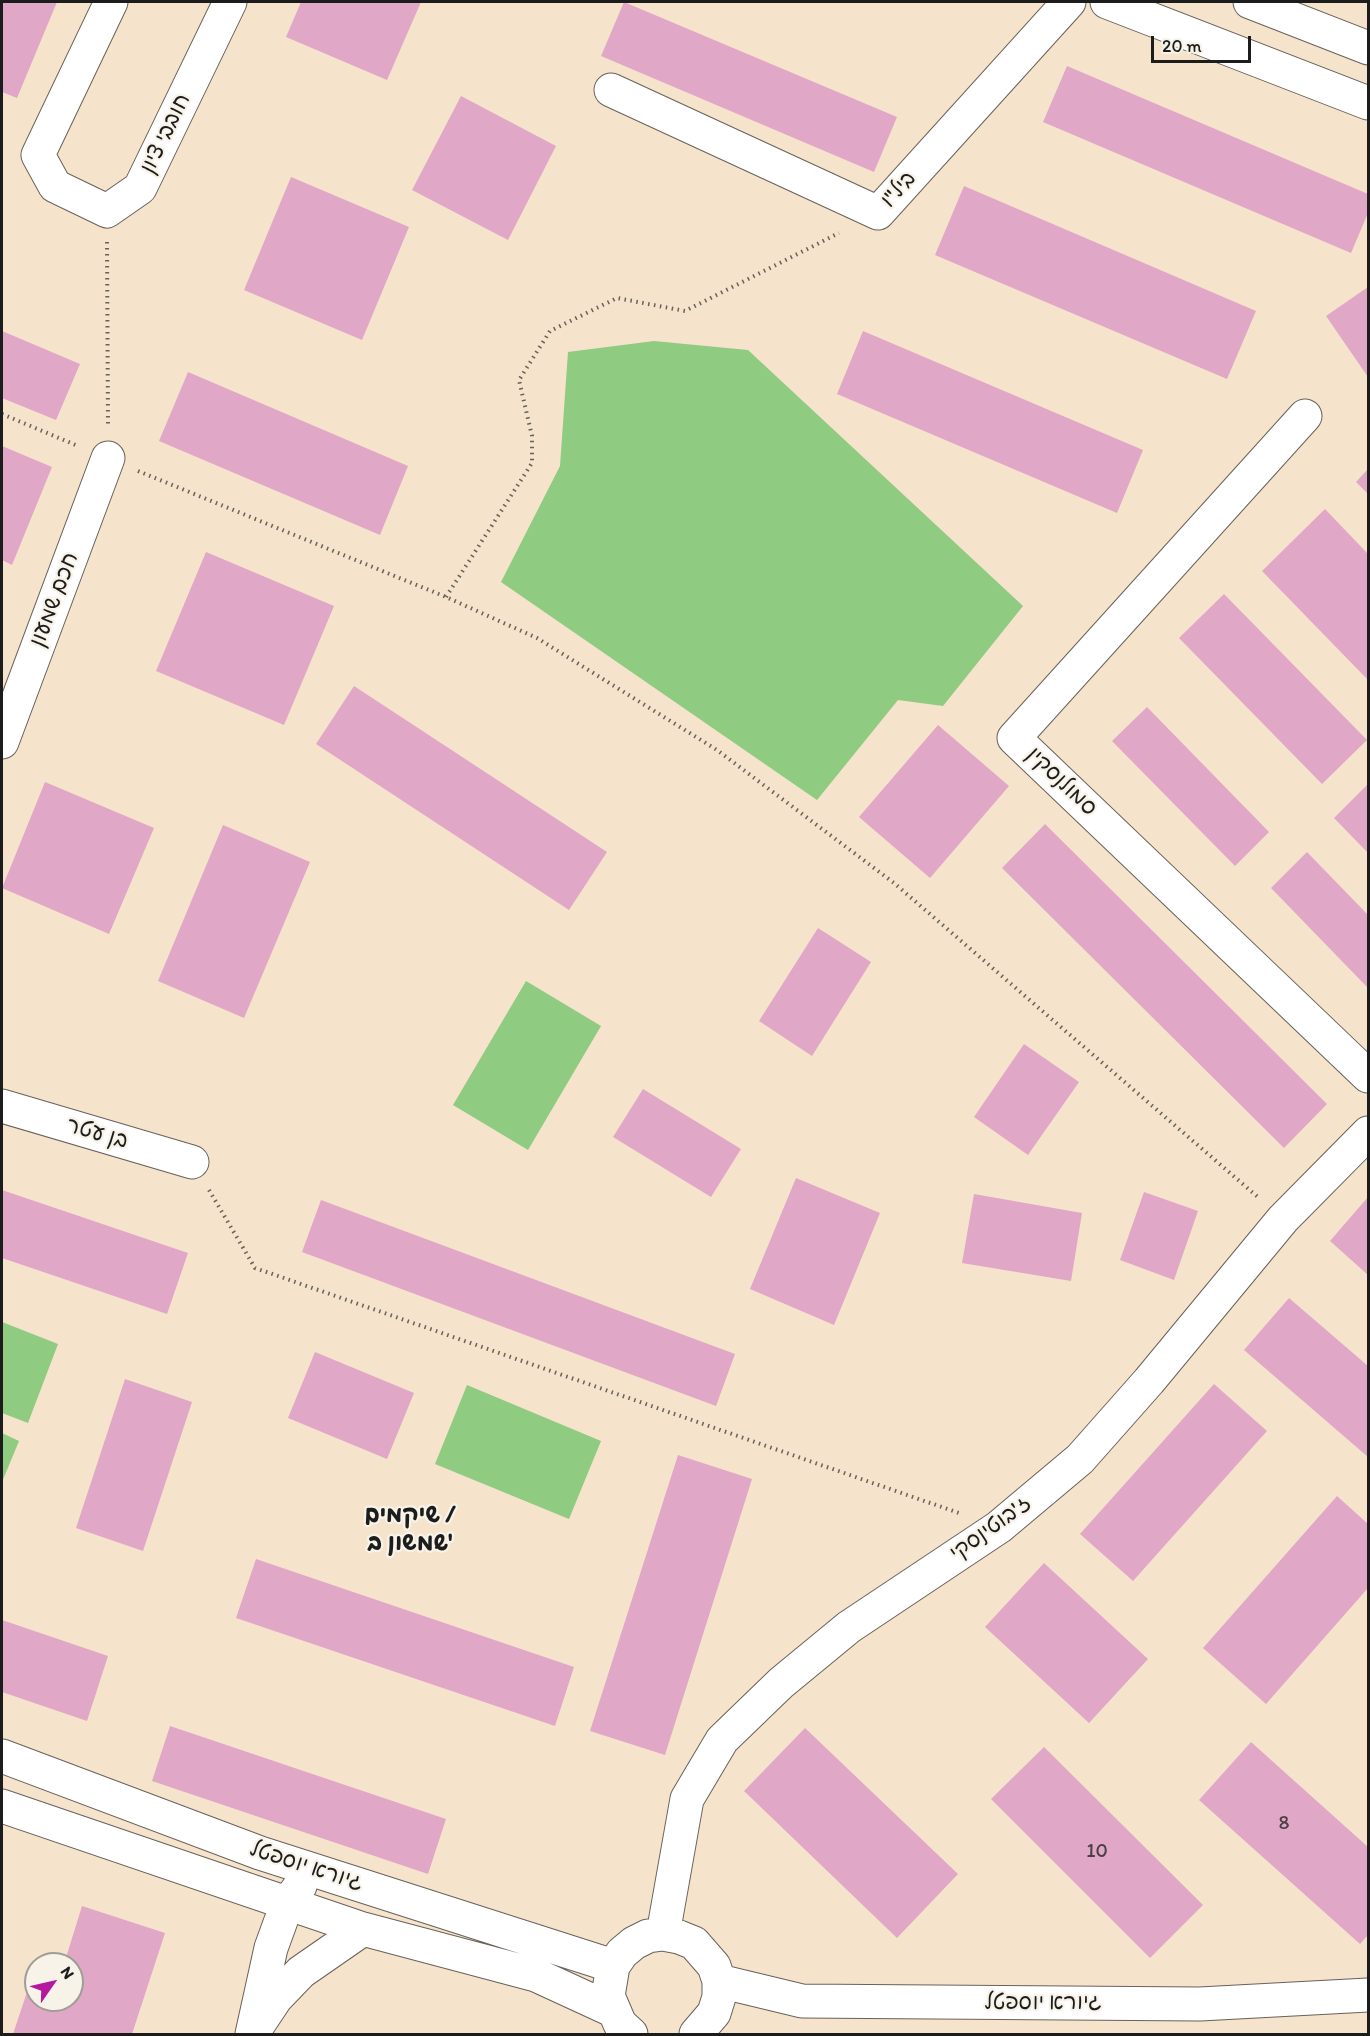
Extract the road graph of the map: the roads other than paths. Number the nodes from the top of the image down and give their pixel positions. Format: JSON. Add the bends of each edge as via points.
{"nodes":[{"id":1,"x":111,"y":2,"type":"edge"},
{"id":2,"x":230,"y":2,"type":"edge"},
{"id":3,"x":1069,"y":2,"type":"edge"},
{"id":4,"x":1107,"y":2,"type":"edge"},
{"id":5,"x":1250,"y":2,"type":"edge"},
{"id":6,"x":1368,"y":48,"type":"edge"},
{"id":7,"x":611,"y":90,"type":"dead end"},
{"id":8,"x":1368,"y":103,"type":"edge"},
{"id":9,"x":1305,"y":416,"type":"dead end"},
{"id":10,"x":108,"y":458,"type":"road end"},
{"id":11,"x":2,"y":742,"type":"edge"},
{"id":12,"x":1368,"y":1076,"type":"edge"},
{"id":13,"x":2,"y":1106,"type":"edge"},
{"id":14,"x":1368,"y":1133,"type":"edge"},
{"id":15,"x":192,"y":1162,"type":"road end"},
{"id":16,"x":2,"y":1756,"type":"edge"},
{"id":17,"x":2,"y":1806,"type":"edge"},
{"id":18,"x":316,"y":1871,"type":"junction"},
{"id":19,"x":287,"y":1904,"type":"junction"},
{"id":20,"x":363,"y":1929,"type":"junction"},
{"id":21,"x":663,"y":1934,"type":"junction"},
{"id":22,"x":613,"y":1966,"type":"junction"},
{"id":23,"x":719,"y":1982,"type":"junction"},
{"id":24,"x":1368,"y":1995,"type":"edge"},
{"id":25,"x":621,"y":2022,"type":"edge"},
{"id":26,"x":253,"y":2033,"type":"edge"},
{"id":27,"x":696,"y":2034,"type":"edge"}],
"edges":[{"from":1,"to":2,"type":"street","name":"חובבי ציון","via":[[38,155],[55,186],[107,211],[140,188]]},
{"from":3,"to":7,"type":"street","name":"ביל\"ו","via":[[878,213]]},
{"from":4,"to":8,"type":"street"},
{"from":5,"to":6,"type":"street"},
{"from":9,"to":12,"type":"street","name":"סמולנסקין","via":[[1014,738]]},
{"from":10,"to":11,"type":"street","name":"חכם שמעון"},
{"from":13,"to":15,"type":"street","name":"בן עטר"},
{"from":14,"to":21,"type":"street","name":"ז'בוטינסקי","via":[[1283,1219],[1080,1459],[999,1527],[849,1627],[781,1683],[722,1740],[687,1799]]},
{"from":16,"to":18,"type":"street","name":"גיורא יוספטל"},
{"from":17,"to":19,"type":"street","name":"גיורא יוספטל"},
{"from":18,"to":19,"type":"street"},
{"from":18,"to":22,"type":"street","name":"גיורא יוספטל"},
{"from":19,"to":20,"type":"street","name":"גיורא יוספטל"},
{"from":19,"to":26,"type":"street","via":[[271,1948]]},
{"from":20,"to":25,"type":"street","name":"גיורא יוספטל","via":[[536,1975]]},
{"from":20,"to":26,"type":"street","via":[[301,1972],[276,1998]]},
{"from":21,"to":22,"type":"street","via":[[634,1943]]},
{"from":21,"to":23,"type":"street","via":[[694,1943],[714,1966]]},
{"from":22,"to":25,"type":"street","via":[[608,1996]]},
{"from":23,"to":24,"type":"street","name":"גיורא יוספטל","via":[[802,2001],[1200,2004]]},
{"from":23,"to":27,"type":"street","via":[[714,2013]]}]}
